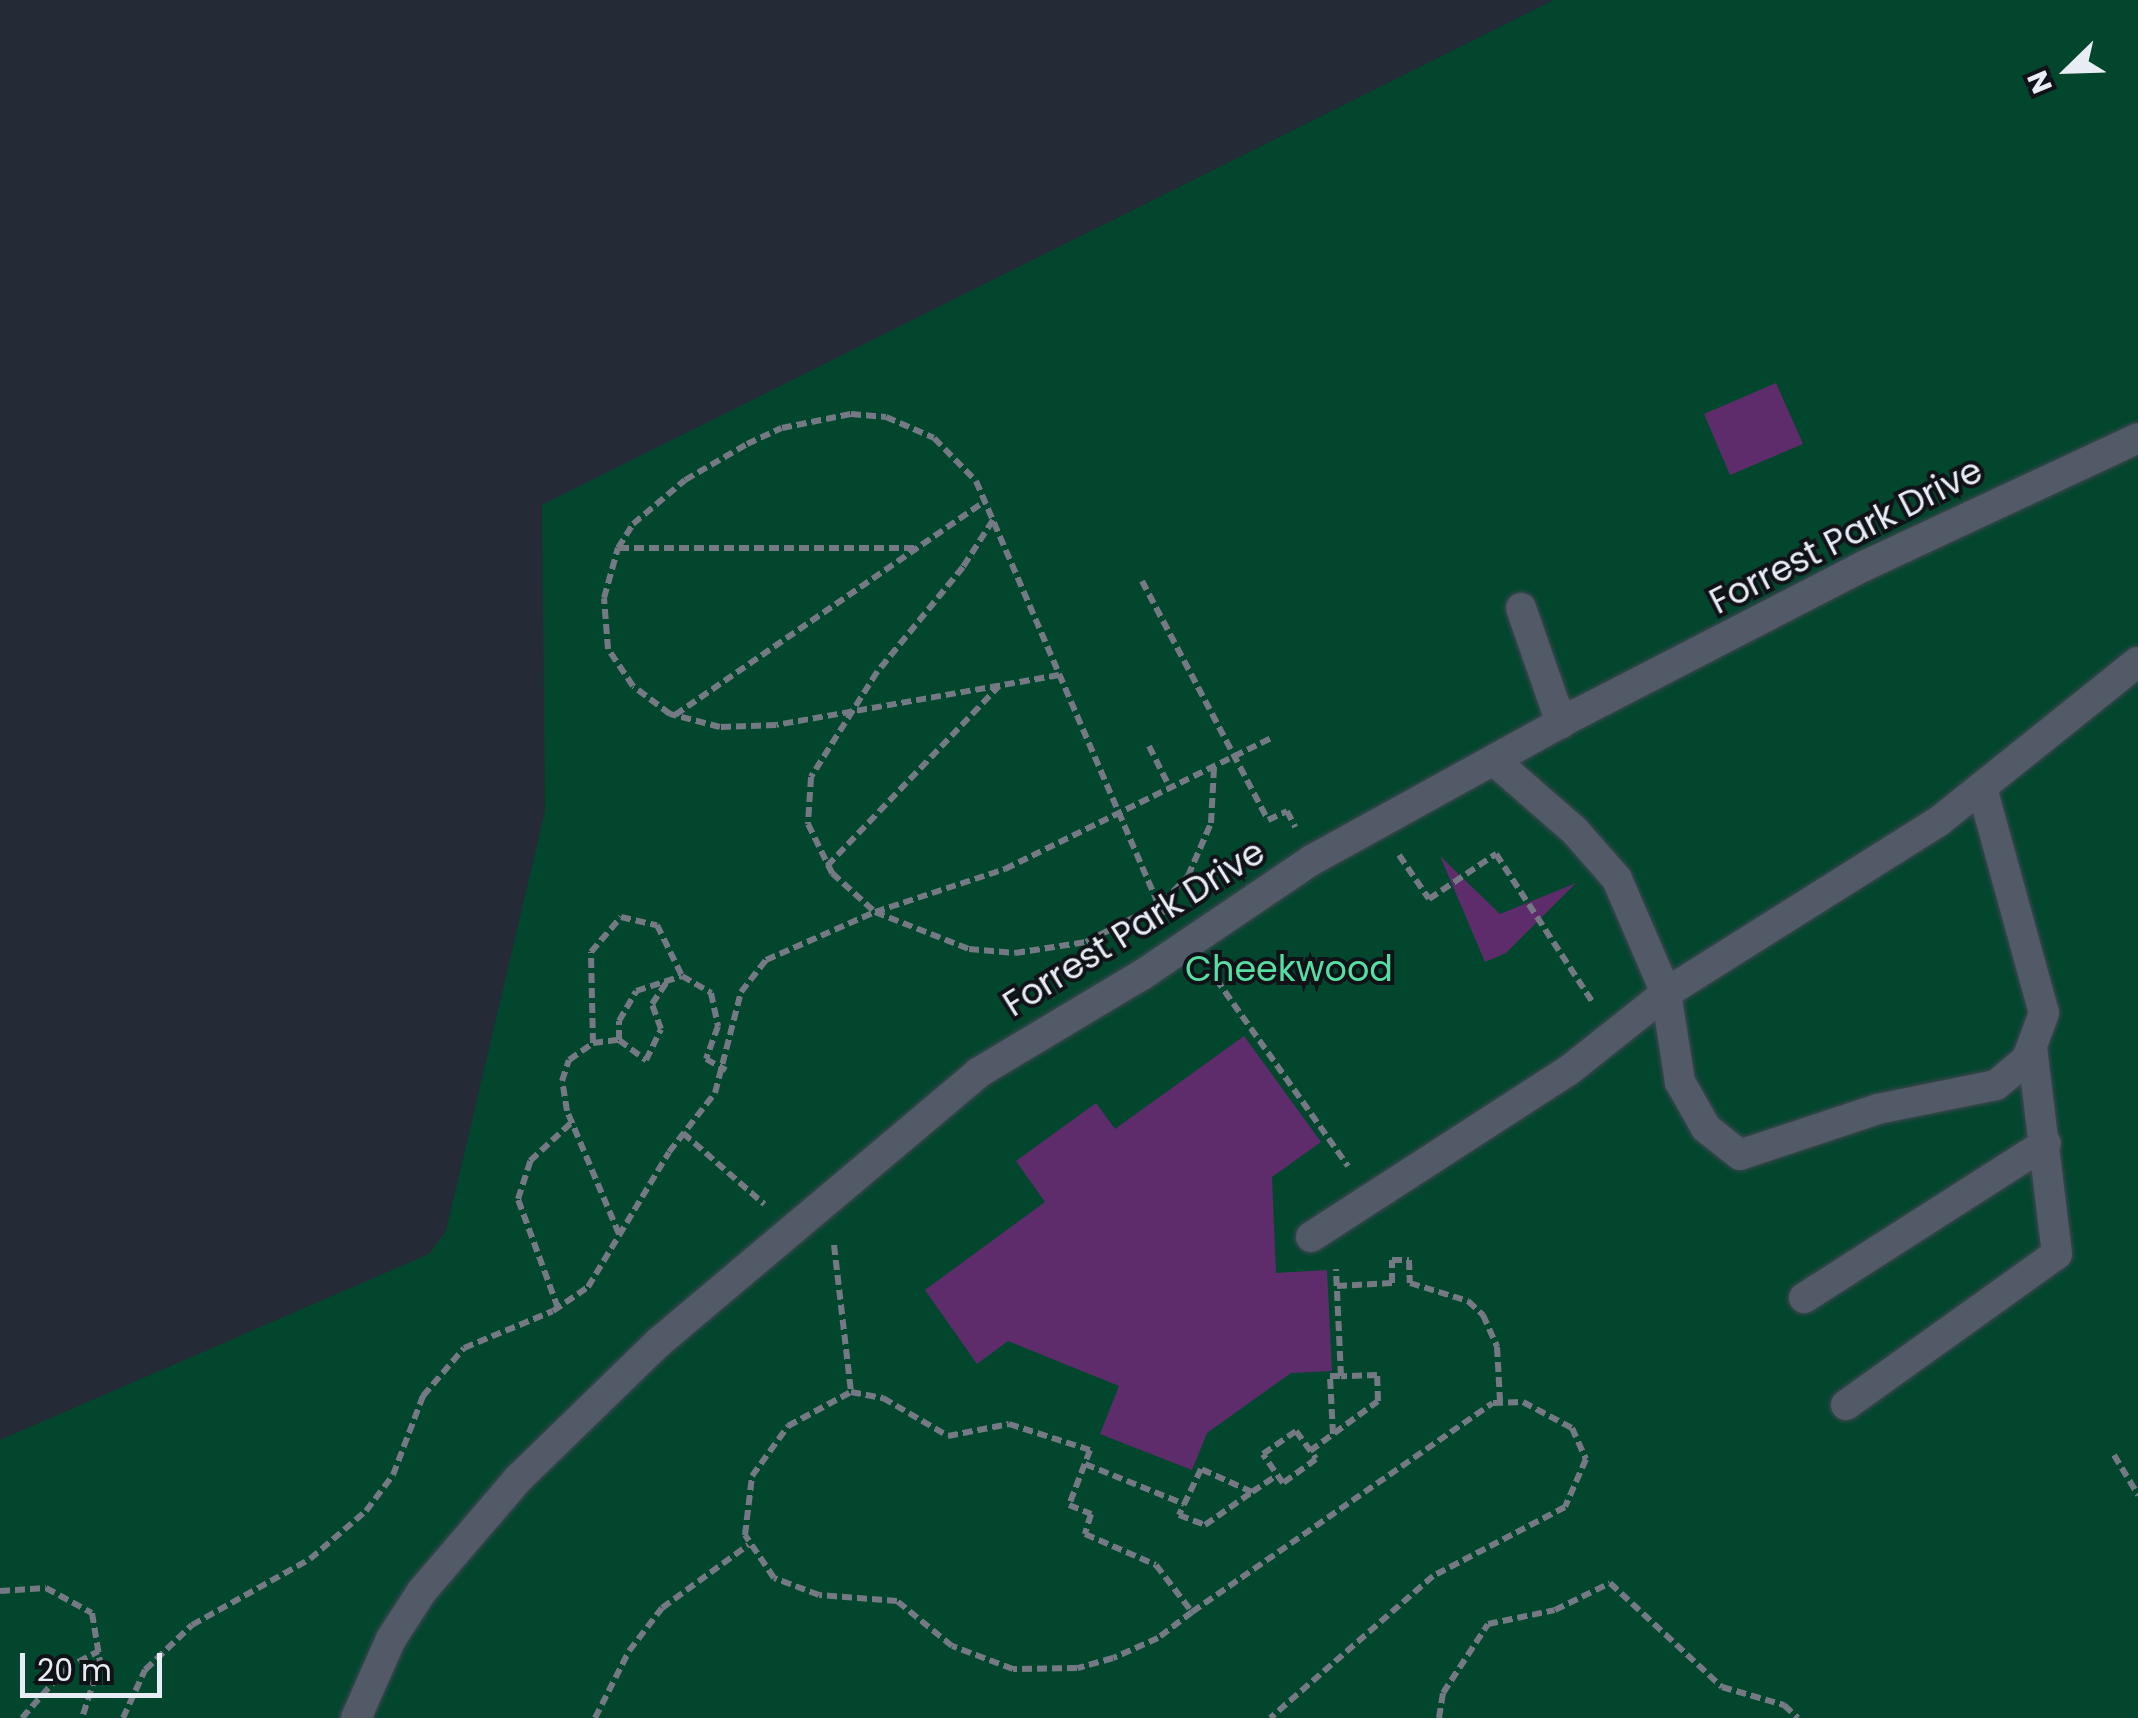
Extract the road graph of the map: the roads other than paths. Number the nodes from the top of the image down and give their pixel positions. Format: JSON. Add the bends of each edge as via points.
{"nodes":[{"id":1,"x":2136,"y":449,"type":"edge"},
{"id":2,"x":1521,"y":608,"type":"dead end"},
{"id":3,"x":2138,"y":662,"type":"edge"},
{"id":4,"x":1562,"y":723,"type":"junction"},
{"id":5,"x":1496,"y":762,"type":"junction"},
{"id":6,"x":1982,"y":788,"type":"junction"},
{"id":7,"x":1666,"y":993,"type":"junction"},
{"id":8,"x":2032,"y":1046,"type":"junction"},
{"id":9,"x":2046,"y":1143,"type":"junction"},
{"id":10,"x":1322,"y":1230,"type":"road end"},
{"id":11,"x":1804,"y":1298,"type":"dead end"},
{"id":12,"x":1846,"y":1405,"type":"dead end"},
{"id":13,"x":356,"y":1718,"type":"edge"}],
"edges":[{"from":1,"to":4,"type":"lane","name":"Forrest Park Drive","via":[[1864,566]]},
{"from":2,"to":4,"type":"lane"},
{"from":3,"to":6,"type":"lane"},
{"from":4,"to":5,"type":"lane","name":"Forrest Park Drive"},
{"from":5,"to":7,"type":"lane","via":[[1574,831],[1616,879]]},
{"from":5,"to":13,"type":"lane","name":"Forrest Park Drive","via":[[1312,860],[978,1073],[786,1232],[588,1408],[466,1536],[391,1639]]},
{"from":6,"to":7,"type":"lane"},
{"from":6,"to":8,"type":"lane","via":[[2044,1013]]},
{"from":7,"to":8,"type":"lane","via":[[1680,1082],[1706,1128],[1740,1155],[1878,1110],[1996,1085],[2027,1059]]},
{"from":7,"to":10,"type":"lane","via":[[1568,1071]]},
{"from":8,"to":9,"type":"lane"},
{"from":9,"to":11,"type":"lane"},
{"from":9,"to":12,"type":"lane","via":[[2056,1254]]}]}
